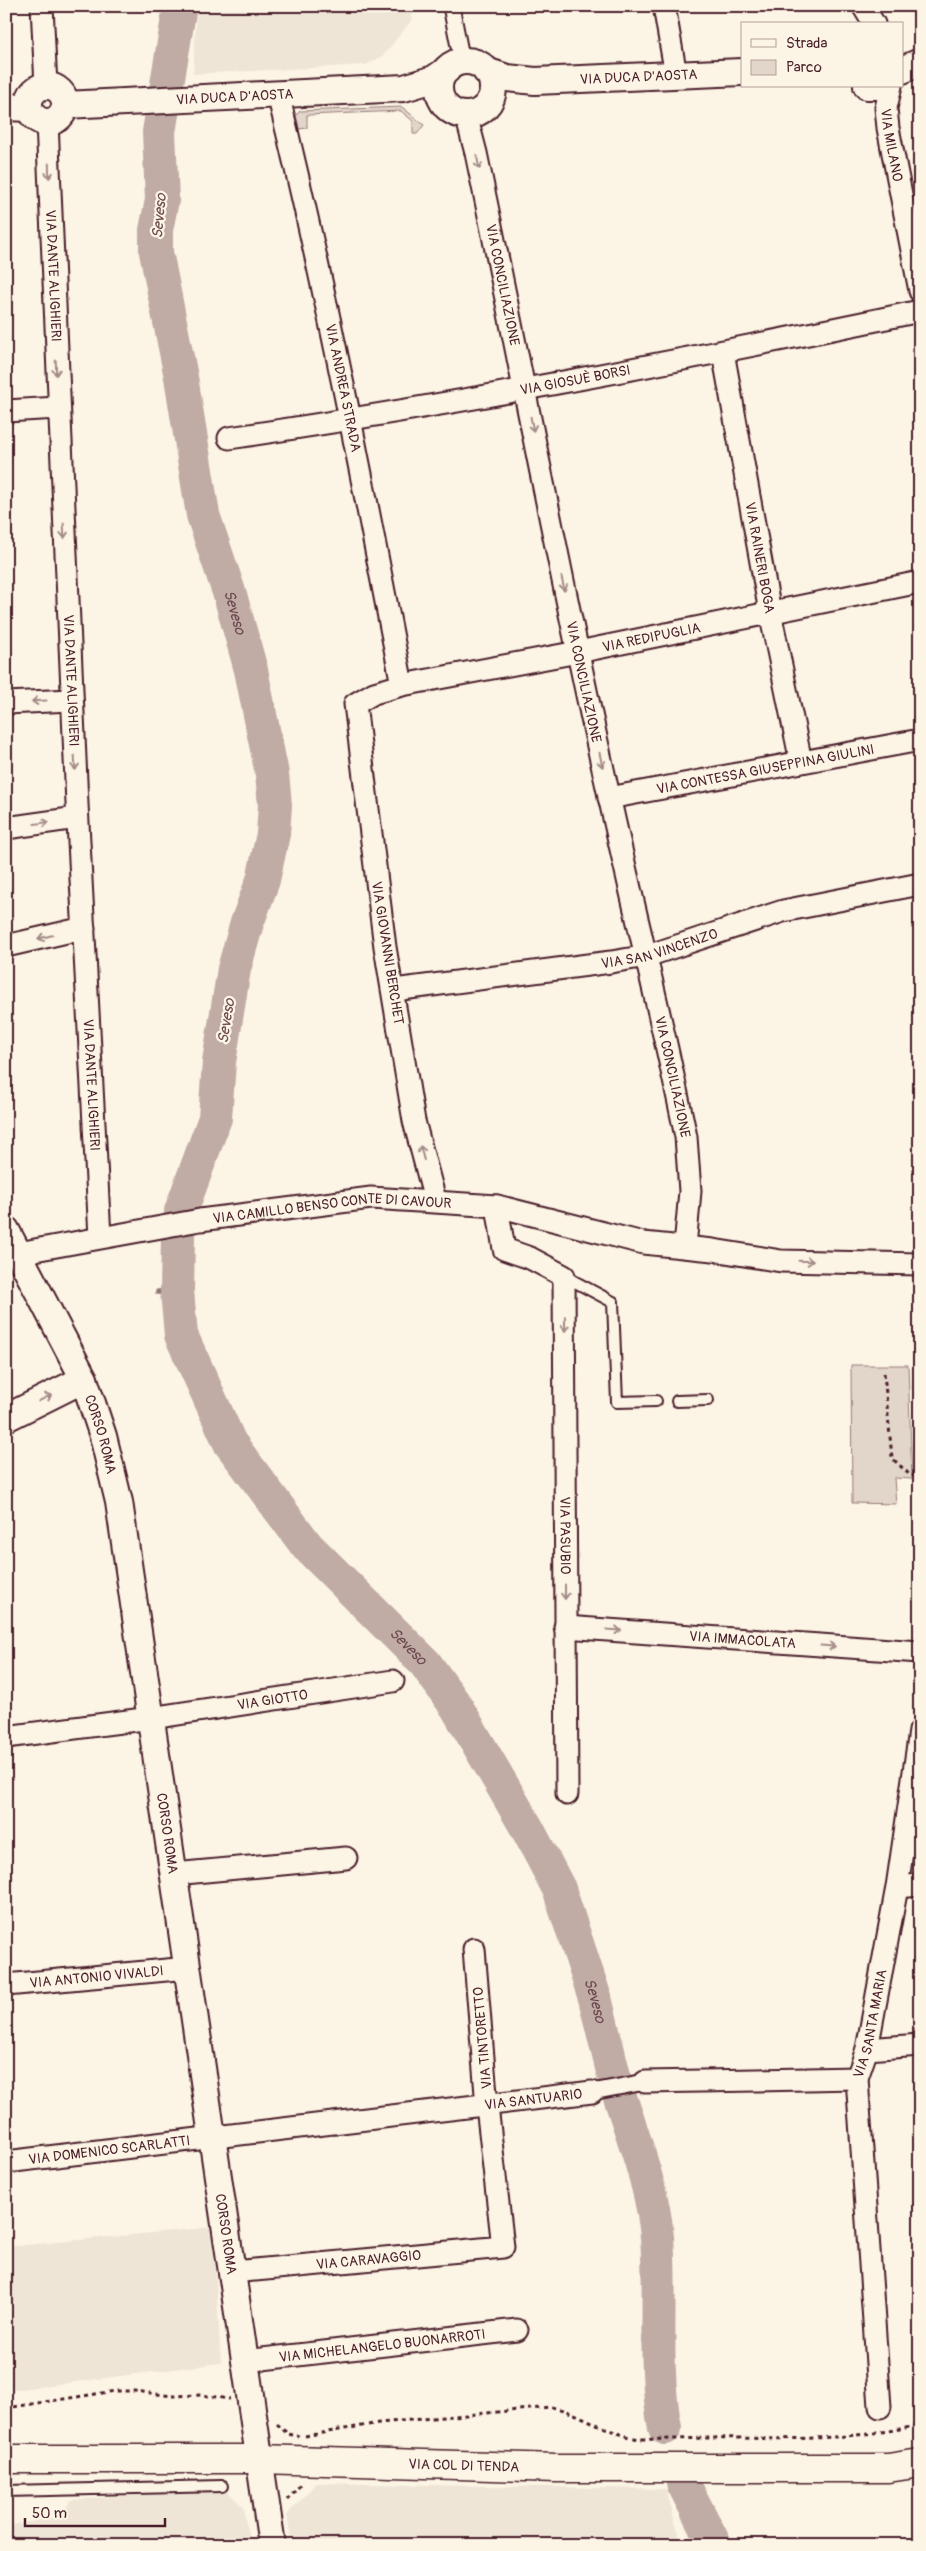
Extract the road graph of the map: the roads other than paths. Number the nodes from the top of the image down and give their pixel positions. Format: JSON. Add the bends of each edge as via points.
{"nodes":[{"id":1,"x":42,"y":6,"type":"edge"},
{"id":2,"x":451,"y":6,"type":"edge"},
{"id":3,"x":664,"y":6,"type":"edge"},
{"id":4,"x":863,"y":6,"type":"edge"},
{"id":5,"x":860,"y":22,"type":"edge"},
{"id":6,"x":873,"y":22,"type":"edge"},
{"id":7,"x":904,"y":50,"type":"edge"},
{"id":8,"x":920,"y":52,"type":"edge"},
{"id":9,"x":920,"y":62,"type":"edge"},
{"id":10,"x":465,"y":67,"type":"junction"},
{"id":11,"x":904,"y":69,"type":"edge"},
{"id":12,"x":741,"y":72,"type":"edge"},
{"id":13,"x":676,"y":75,"type":"junction"},
{"id":14,"x":534,"y":81,"type":"junction"},
{"id":15,"x":46,"y":86,"type":"joint"},
{"id":16,"x":404,"y":88,"type":"junction"},
{"id":17,"x":891,"y":88,"type":"edge"},
{"id":18,"x":278,"y":94,"type":"junction"},
{"id":19,"x":488,"y":103,"type":"junction"},
{"id":20,"x":37,"y":110,"type":"edge"},
{"id":21,"x":456,"y":111,"type":"junction"},
{"id":22,"x":920,"y":291,"type":"edge"},
{"id":23,"x":920,"y":311,"type":"edge"},
{"id":24,"x":723,"y":352,"type":"junction"},
{"id":25,"x":526,"y":390,"type":"junction"},
{"id":26,"x":58,"y":408,"type":"junction"},
{"id":27,"x":6,"y":411,"type":"edge"},
{"id":28,"x":351,"y":420,"type":"junction"},
{"id":29,"x":229,"y":438,"type":"dead end"},
{"id":30,"x":920,"y":582,"type":"edge"},
{"id":31,"x":770,"y":612,"type":"junction"},
{"id":32,"x":578,"y":652,"type":"junction"},
{"id":33,"x":402,"y":685,"type":"junction"},
{"id":34,"x":72,"y":700,"type":"junction"},
{"id":35,"x":6,"y":703,"type":"edge"},
{"id":36,"x":355,"y":704,"type":"joint"},
{"id":37,"x":920,"y":740,"type":"edge"},
{"id":38,"x":800,"y":762,"type":"junction"},
{"id":39,"x":609,"y":798,"type":"junction"},
{"id":40,"x":77,"y":818,"type":"junction"},
{"id":41,"x":6,"y":828,"type":"edge"},
{"id":42,"x":920,"y":884,"type":"edge"},
{"id":43,"x":84,"y":928,"type":"junction"},
{"id":44,"x":6,"y":946,"type":"edge"},
{"id":45,"x":647,"y":956,"type":"junction"},
{"id":46,"x":394,"y":990,"type":"junction"},
{"id":47,"x":435,"y":1200,"type":"junction"},
{"id":48,"x":497,"y":1206,"type":"junction"},
{"id":49,"x":100,"y":1237,"type":"junction"},
{"id":50,"x":12,"y":1242,"type":"edge"},
{"id":51,"x":685,"y":1247,"type":"junction"},
{"id":52,"x":920,"y":1264,"type":"edge"},
{"id":53,"x":564,"y":1276,"type":"junction"},
{"id":54,"x":84,"y":1379,"type":"junction"},
{"id":55,"x":677,"y":1400,"type":"dead end"},
{"id":56,"x":708,"y":1400,"type":"dead end"},
{"id":57,"x":656,"y":1401,"type":"dead end"},
{"id":58,"x":6,"y":1418,"type":"edge"},
{"id":59,"x":565,"y":1627,"type":"junction"},
{"id":60,"x":920,"y":1652,"type":"edge"},
{"id":61,"x":393,"y":1681,"type":"dead end"},
{"id":62,"x":152,"y":1718,"type":"junction"},
{"id":63,"x":920,"y":1732,"type":"edge"},
{"id":64,"x":6,"y":1737,"type":"edge"},
{"id":65,"x":567,"y":1794,"type":"dead end"},
{"id":66,"x":346,"y":1858,"type":"dead end"},
{"id":67,"x":174,"y":1874,"type":"junction"},
{"id":68,"x":920,"y":1885,"type":"edge"},
{"id":69,"x":897,"y":1888,"type":"junction"},
{"id":70,"x":474,"y":1949,"type":"dead end"},
{"id":71,"x":188,"y":1968,"type":"junction"},
{"id":72,"x":6,"y":1985,"type":"edge"},
{"id":73,"x":920,"y":2045,"type":"edge"},
{"id":74,"x":867,"y":2050,"type":"junction"},
{"id":75,"x":857,"y":2078,"type":"junction"},
{"id":76,"x":645,"y":2082,"type":"joint"},
{"id":77,"x":592,"y":2092,"type":"joint"},
{"id":78,"x":487,"y":2106,"type":"junction"},
{"id":79,"x":211,"y":2137,"type":"junction"},
{"id":80,"x":6,"y":2162,"type":"edge"},
{"id":81,"x":503,"y":2247,"type":"joint"},
{"id":82,"x":233,"y":2272,"type":"junction"},
{"id":83,"x":517,"y":2330,"type":"dead end"},
{"id":84,"x":246,"y":2361,"type":"junction"},
{"id":85,"x":880,"y":2407,"type":"dead end"},
{"id":86,"x":6,"y":2459,"type":"edge"},
{"id":87,"x":259,"y":2459,"type":"junction"},
{"id":88,"x":920,"y":2463,"type":"edge"},
{"id":89,"x":222,"y":2486,"type":"dead end"},
{"id":90,"x":6,"y":2491,"type":"edge"},
{"id":91,"x":272,"y":2545,"type":"edge"}],
"edges":[{"from":1,"to":15,"type":"street"},
{"from":2,"to":10,"type":"street"},
{"from":3,"to":13,"type":"street"},
{"from":4,"to":5,"type":"street"},
{"from":4,"to":6,"type":"street"},
{"from":7,"to":8,"type":"street"},
{"from":9,"to":11,"type":"street"},
{"from":10,"to":14,"type":"street","name":"VIA DUCA D'AOSTA"},
{"from":10,"to":16,"type":"street","name":"VIA DUCA D'AOSTA"},
{"from":10,"to":19,"type":"street","via":[[493,86]]},
{"from":10,"to":21,"type":"street","via":[[440,84],[442,100]]},
{"from":12,"to":13,"type":"street","name":"VIA DUCA D'AOSTA"},
{"from":13,"to":14,"type":"street","name":"VIA DUCA D'AOSTA"},
{"from":14,"to":19,"type":"street","name":"VIA DUCA D'AOSTA"},
{"from":15,"to":20,"type":"street","via":[[30,96]]},
{"from":16,"to":18,"type":"street","name":"VIA DUCA D'AOSTA"},
{"from":16,"to":21,"type":"street","name":"VIA DUCA D'AOSTA"},
{"from":17,"to":22,"type":"street","name":"VIA MILANO","via":[[886,108],[888,128]]},
{"from":18,"to":20,"type":"street","name":"VIA DUCA D'AOSTA"},
{"from":18,"to":28,"type":"street","name":"VIA ANDREA STRADA"},
{"from":19,"to":21,"type":"street","via":[[474,114]]},
{"from":20,"to":26,"type":"street","name":"VIA DANTE ALIGHIERI","one_way":true},
{"from":21,"to":25,"type":"street","name":"VIA CONCILIAZIONE","one_way":true,"via":[[476,153]]},
{"from":23,"to":24,"type":"street","name":"VIA GIOSUÈ BORSI"},
{"from":24,"to":25,"type":"street","name":"VIA GIOSUÈ BORSI"},
{"from":24,"to":31,"type":"street","name":"VIA RAINERI BOGA"},
{"from":25,"to":28,"type":"street","name":"VIA GIOSUÈ BORSI"},
{"from":25,"to":32,"type":"street","name":"VIA CONCILIAZIONE","one_way":true},
{"from":26,"to":27,"type":"street"},
{"from":26,"to":34,"type":"street","name":"VIA DANTE ALIGHIERI","one_way":true},
{"from":28,"to":29,"type":"street","name":"VIA GIOSUÈ BORSI"},
{"from":28,"to":33,"type":"street","name":"VIA ANDREA STRADA"},
{"from":30,"to":31,"type":"street","name":"VIA REDIPUGLIA"},
{"from":31,"to":32,"type":"street","name":"VIA REDIPUGLIA"},
{"from":31,"to":38,"type":"street","name":"VIA RAINERI BOGA"},
{"from":32,"to":33,"type":"street","name":"VIA REDIPUGLIA"},
{"from":32,"to":39,"type":"street","name":"VIA CONCILIAZIONE","one_way":true},
{"from":33,"to":36,"type":"street","name":"VIA REDIPUGLIA","via":[[374,693]]},
{"from":34,"to":35,"type":"street","one_way":true},
{"from":34,"to":40,"type":"street","name":"VIA DANTE ALIGHIERI","one_way":true},
{"from":36,"to":46,"type":"street","name":"VIA GIOVANNI BERCHET","via":[[385,947]]},
{"from":37,"to":38,"type":"street","name":"VIA CONTESSA GIUSEPPINA GIULINI"},
{"from":38,"to":39,"type":"street","name":"VIA CONTESSA GIUSEPPINA GIULINI"},
{"from":39,"to":45,"type":"street","name":"VIA CONCILIAZIONE"},
{"from":41,"to":40,"type":"street","one_way":true},
{"from":40,"to":43,"type":"street","name":"VIA DANTE ALIGHIERI"},
{"from":42,"to":45,"type":"street","name":"VIA SAN VINCENZO","via":[[783,911]]},
{"from":43,"to":44,"type":"street","one_way":true},
{"from":43,"to":49,"type":"street","name":"VIA DANTE ALIGHIERI"},
{"from":45,"to":46,"type":"street","name":"VIA SAN VINCENZO"},
{"from":45,"to":51,"type":"street","name":"VIA CONCILIAZIONE","via":[[687,1143],[690,1191]]},
{"from":47,"to":46,"type":"street","name":"VIA GIOVANNI BERCHET","one_way":true,"via":[[414,1121]]},
{"from":47,"to":48,"type":"street","name":"VIA CAMILLO BENSO CONTE DI CAVOUR"},
{"from":47,"to":49,"type":"street","name":"VIA CAMILLO BENSO CONTE DI CAVOUR","via":[[371,1198],[200,1220]]},
{"from":48,"to":51,"type":"street","name":"VIA CAMILLO BENSO CONTE DI CAVOUR","via":[[643,1243]]},
{"from":48,"to":53,"type":"street","via":[[504,1249],[539,1262]]},
{"from":49,"to":50,"type":"street","name":"VIA CAMILLO BENSO CONTE DI CAVOUR"},
{"from":50,"to":54,"type":"street","name":"CORSO ROMA"},
{"from":51,"to":52,"type":"street","name":"VIA CAMILLO BENSO CONTE DI CAVOUR","one_way":true,"via":[[781,1261]]},
{"from":53,"to":57,"type":"lane","via":[[613,1302],[617,1402]]},
{"from":53,"to":59,"type":"street","name":"VIA PASUBIO","one_way":true},
{"from":58,"to":54,"type":"street","one_way":true},
{"from":54,"to":62,"type":"street","name":"CORSO ROMA","via":[[103,1436],[119,1502]]},
{"from":55,"to":56,"type":"lane"},
{"from":59,"to":60,"type":"street","name":"VIA IMMACOLATA","one_way":true},
{"from":59,"to":65,"type":"street","name":"VIA PASUBIO"},
{"from":61,"to":62,"type":"street","name":"VIA GIOTTO"},
{"from":62,"to":64,"type":"street","name":"VIA GIOTTO"},
{"from":62,"to":67,"type":"street","name":"CORSO ROMA"},
{"from":63,"to":69,"type":"street","name":"VIA SANTA MARIA"},
{"from":66,"to":67,"type":"street"},
{"from":67,"to":71,"type":"street","name":"CORSO ROMA"},
{"from":68,"to":69,"type":"street"},
{"from":69,"to":74,"type":"street","name":"VIA SANTA MARIA"},
{"from":70,"to":78,"type":"street","name":"VIA TINTORETTO"},
{"from":71,"to":72,"type":"street","name":"VIA ANTONIO VIVALDI"},
{"from":71,"to":79,"type":"street","name":"CORSO ROMA"},
{"from":73,"to":74,"type":"street"},
{"from":74,"to":75,"type":"street","name":"VIA SANTA MARIA"},
{"from":75,"to":76,"type":"street","name":"VIA SANTUARIO"},
{"from":75,"to":85,"type":"street","name":"VIA SANTA MARIA"},
{"from":76,"to":77,"type":"street","name":"VIA SANTUARIO"},
{"from":77,"to":78,"type":"street","name":"VIA SANTUARIO"},
{"from":78,"to":79,"type":"street","name":"VIA SANTUARIO"},
{"from":78,"to":81,"type":"street","name":"VIA TINTORETTO"},
{"from":79,"to":80,"type":"street","name":"VIA DOMENICO SCARLATTI"},
{"from":79,"to":82,"type":"street","name":"CORSO ROMA"},
{"from":81,"to":82,"type":"street","name":"VIA CARAVAGGIO"},
{"from":82,"to":84,"type":"street","name":"CORSO ROMA"},
{"from":83,"to":84,"type":"street","name":"VIA MICHELANGELO BUONARROTI"},
{"from":84,"to":87,"type":"street","name":"CORSO ROMA"},
{"from":86,"to":87,"type":"main road","name":"VIA COL DI TENDA"},
{"from":87,"to":88,"type":"main road","name":"VIA COL DI TENDA","via":[[556,2468],[888,2468]]},
{"from":87,"to":91,"type":"street","name":"CORSO ROMA"},
{"from":89,"to":90,"type":"lane"}]}
